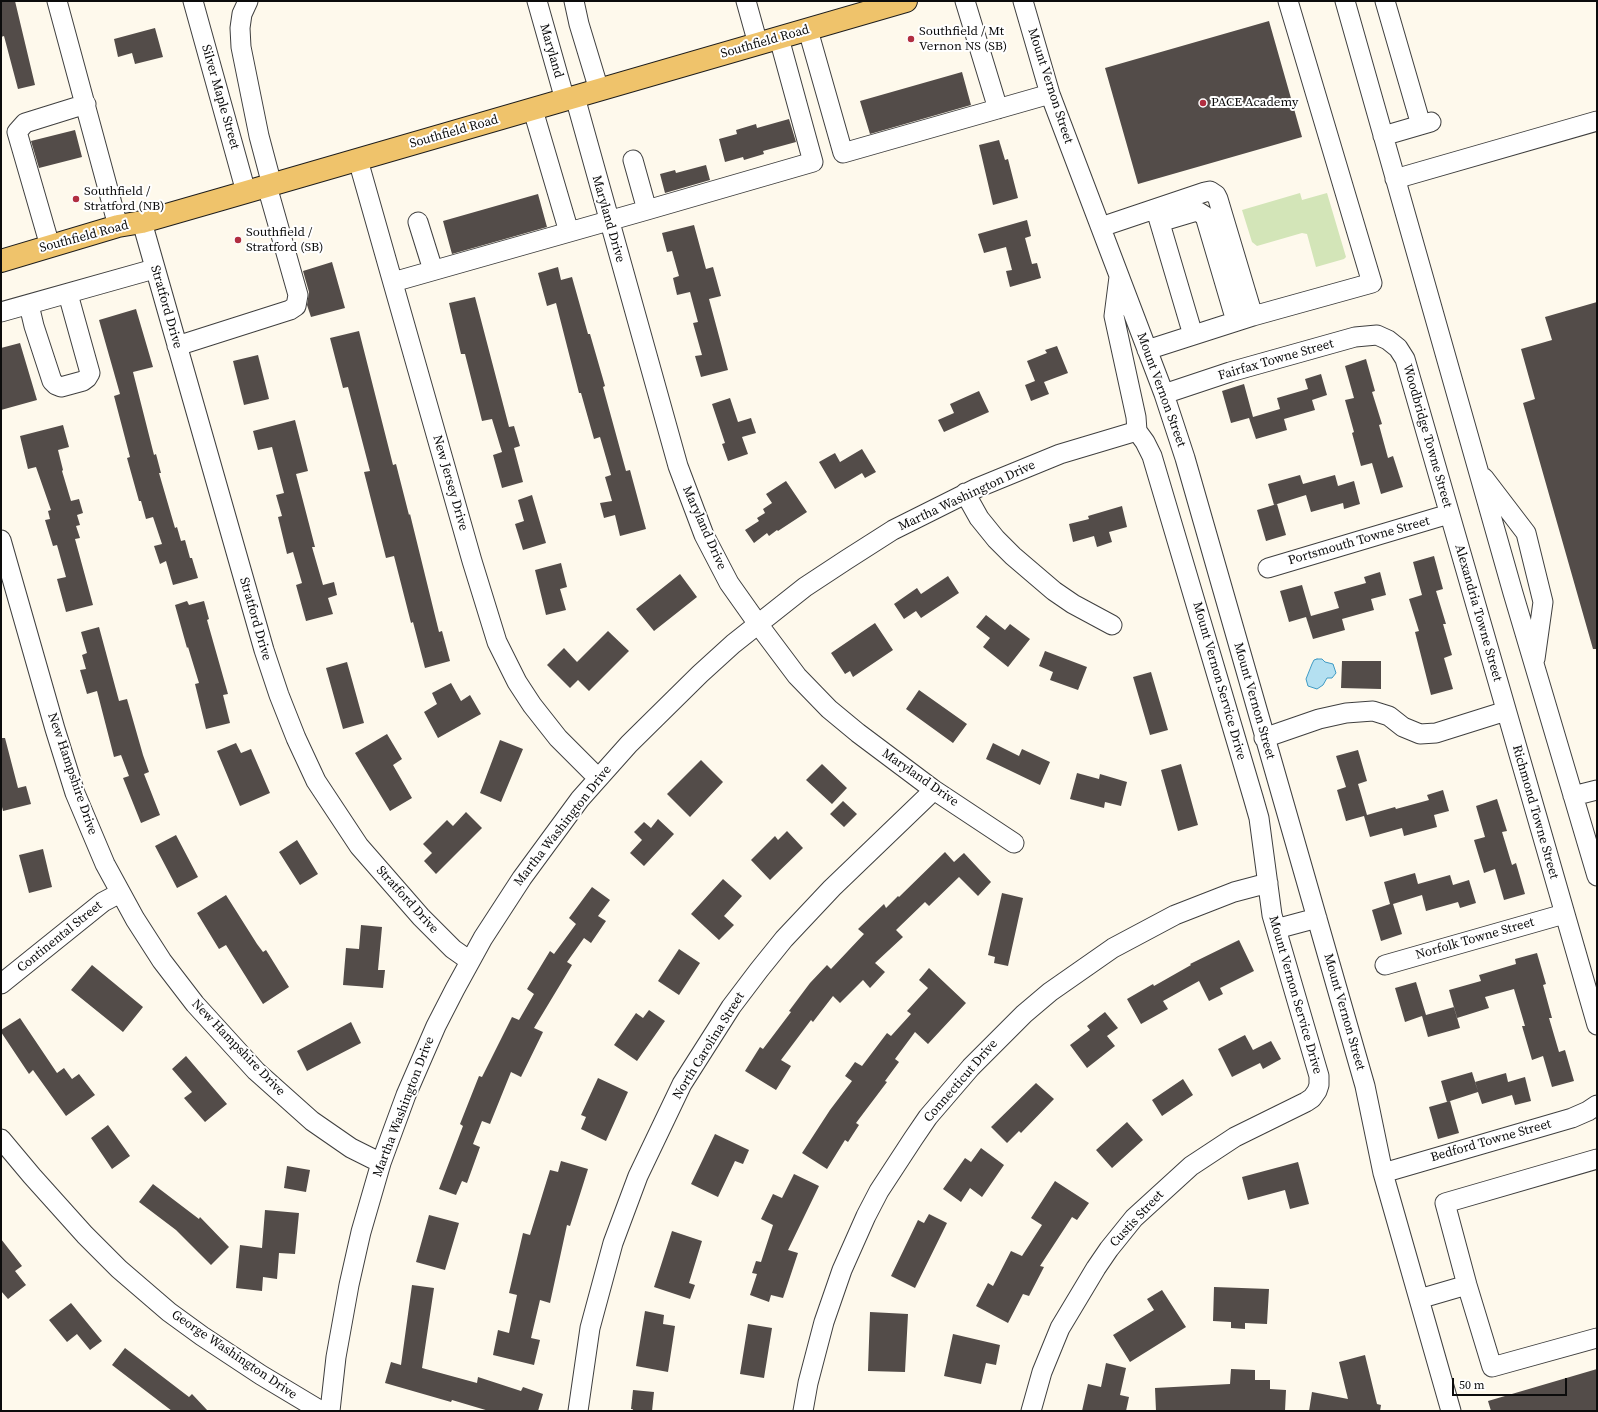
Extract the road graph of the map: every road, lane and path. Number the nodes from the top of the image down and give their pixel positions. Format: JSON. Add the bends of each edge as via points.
{"nodes":[{"id":1,"x":57,"y":1,"type":"edge"},
{"id":2,"x":193,"y":1,"type":"edge"},
{"id":3,"x":248,"y":1,"type":"edge"},
{"id":4,"x":537,"y":1,"type":"edge"},
{"id":5,"x":574,"y":1,"type":"edge"},
{"id":6,"x":746,"y":1,"type":"edge"},
{"id":7,"x":906,"y":1,"type":"edge"},
{"id":8,"x":965,"y":1,"type":"edge"},
{"id":9,"x":1023,"y":1,"type":"edge"},
{"id":10,"x":1288,"y":1,"type":"edge"},
{"id":11,"x":1345,"y":1,"type":"edge"},
{"id":12,"x":1385,"y":1,"type":"edge"},
{"id":13,"x":808,"y":30,"type":"junction"},
{"id":14,"x":780,"y":38,"type":"junction"},
{"id":15,"x":758,"y":44,"type":"junction"},
{"id":16,"x":599,"y":90,"type":"junction"},
{"id":17,"x":1050,"y":94,"type":"junction"},
{"id":18,"x":570,"y":99,"type":"junction"},
{"id":19,"x":86,"y":104,"type":"junction"},
{"id":20,"x":998,"y":109,"type":"junction"},
{"id":21,"x":533,"y":110,"type":"junction"},
{"id":22,"x":1597,"y":120,"type":"edge"},
{"id":23,"x":1383,"y":136,"type":"junction"},
{"id":24,"x":358,"y":160,"type":"junction"},
{"id":25,"x":633,"y":160,"type":"dead end"},
{"id":26,"x":1395,"y":179,"type":"junction"},
{"id":27,"x":262,"y":188,"type":"junction"},
{"id":28,"x":648,"y":210,"type":"junction"},
{"id":29,"x":1158,"y":215,"type":"junction"},
{"id":30,"x":609,"y":221,"type":"junction"},
{"id":31,"x":142,"y":222,"type":"junction"},
{"id":32,"x":418,"y":222,"type":"dead end"},
{"id":33,"x":118,"y":226,"type":"junction"},
{"id":34,"x":1101,"y":227,"type":"junction"},
{"id":35,"x":569,"y":232,"type":"junction"},
{"id":36,"x":50,"y":246,"type":"junction"},
{"id":37,"x":1,"y":261,"type":"edge"},
{"id":38,"x":154,"y":269,"type":"junction"},
{"id":39,"x":433,"y":270,"type":"junction"},
{"id":40,"x":1119,"y":274,"type":"junction"},
{"id":41,"x":392,"y":282,"type":"junction"},
{"id":42,"x":68,"y":294,"type":"junction"},
{"id":43,"x":29,"y":304,"type":"junction"},
{"id":44,"x":1,"y":312,"type":"edge"},
{"id":45,"x":1245,"y":319,"type":"junction"},
{"id":46,"x":1193,"y":335,"type":"junction"},
{"id":47,"x":1388,"y":340,"type":"joint"},
{"id":48,"x":177,"y":346,"type":"junction"},
{"id":49,"x":1147,"y":350,"type":"junction"},
{"id":50,"x":1164,"y":394,"type":"junction"},
{"id":51,"x":1137,"y":431,"type":"junction"},
{"id":52,"x":1478,"y":472,"type":"junction"},
{"id":53,"x":965,"y":493,"type":"junction"},
{"id":54,"x":1450,"y":514,"type":"junction"},
{"id":55,"x":1,"y":540,"type":"edge"},
{"id":56,"x":1268,"y":568,"type":"dead end"},
{"id":57,"x":758,"y":624,"type":"junction"},
{"id":58,"x":1112,"y":625,"type":"dead end"},
{"id":59,"x":1534,"y":664,"type":"junction"},
{"id":60,"x":1506,"y":711,"type":"junction"},
{"id":61,"x":1264,"y":738,"type":"junction"},
{"id":62,"x":598,"y":778,"type":"junction"},
{"id":63,"x":934,"y":790,"type":"junction"},
{"id":64,"x":1597,"y":790,"type":"edge"},
{"id":65,"x":1573,"y":796,"type":"junction"},
{"id":66,"x":1014,"y":843,"type":"dead end"},
{"id":67,"x":1597,"y":876,"type":"edge"},
{"id":68,"x":1268,"y":883,"type":"junction"},
{"id":69,"x":120,"y":893,"type":"junction"},
{"id":70,"x":1564,"y":914,"type":"junction"},
{"id":71,"x":1317,"y":918,"type":"junction"},
{"id":72,"x":1276,"y":929,"type":"junction"},
{"id":73,"x":470,"y":961,"type":"junction"},
{"id":74,"x":1385,"y":965,"type":"dead end"},
{"id":75,"x":1,"y":984,"type":"edge"},
{"id":76,"x":1597,"y":1025,"type":"edge"},
{"id":77,"x":1317,"y":1091,"type":"joint"},
{"id":78,"x":1597,"y":1105,"type":"edge"},
{"id":79,"x":1,"y":1139,"type":"edge"},
{"id":80,"x":1597,"y":1159,"type":"edge"},
{"id":81,"x":380,"y":1163,"type":"junction"},
{"id":82,"x":1383,"y":1173,"type":"junction"},
{"id":83,"x":1467,"y":1285,"type":"junction"},
{"id":84,"x":1419,"y":1299,"type":"junction"},
{"id":85,"x":1597,"y":1338,"type":"edge"},
{"id":86,"x":321,"y":1411,"type":"edge"},
{"id":87,"x":330,"y":1411,"type":"edge"},
{"id":88,"x":578,"y":1411,"type":"edge"},
{"id":89,"x":803,"y":1411,"type":"edge"},
{"id":90,"x":1032,"y":1411,"type":"edge"},
{"id":91,"x":1451,"y":1411,"type":"edge"}],
"edges":[{"from":1,"to":19,"type":"street"},
{"from":2,"to":27,"type":"street","name":"Silver Maple Street"},
{"from":3,"to":27,"type":"street","via":[[242,14],[241,46],[259,136]]},
{"from":4,"to":18,"type":"street","name":"Maryland"},
{"from":5,"to":16,"type":"street"},
{"from":6,"to":15,"type":"street"},
{"from":7,"to":13,"type":"main road","name":"Southfield Road"},
{"from":8,"to":20,"type":"street"},
{"from":9,"to":17,"type":"street","name":"Mount Vernon Street"},
{"from":10,"to":45,"type":"street","via":[[1372,283]]},
{"from":11,"to":23,"type":"street"},
{"from":12,"to":23,"type":"street","via":[[1426,123]]},
{"from":13,"to":14,"type":"main road","name":"Southfield Road"},
{"from":13,"to":20,"type":"street","via":[[843,153]]},
{"from":14,"to":15,"type":"main road","name":"Southfield Road"},
{"from":14,"to":28,"type":"street","via":[[813,162]]},
{"from":15,"to":16,"type":"main road","name":"Southfield Road"},
{"from":16,"to":18,"type":"main road","name":"Southfield Road"},
{"from":17,"to":20,"type":"street"},
{"from":17,"to":34,"type":"street","name":"Mount Vernon Street"},
{"from":18,"to":21,"type":"main road","name":"Southfield Road"},
{"from":18,"to":30,"type":"street","name":"Maryland Drive"},
{"from":19,"to":33,"type":"street"},
{"from":19,"to":36,"type":"street","via":[[25,123],[17,132]]},
{"from":21,"to":24,"type":"main road","name":"Southfield Road"},
{"from":21,"to":35,"type":"street"},
{"from":22,"to":26,"type":"street"},
{"from":23,"to":26,"type":"street"},
{"from":24,"to":27,"type":"main road","name":"Southfield Road"},
{"from":24,"to":41,"type":"street","name":"New Jersey Drive"},
{"from":25,"to":28,"type":"street"},
{"from":26,"to":52,"type":"street"},
{"from":27,"to":31,"type":"main road","name":"Southfield Road"},
{"from":27,"to":48,"type":"street","via":[[298,295],[296,306]]},
{"from":28,"to":30,"type":"street"},
{"from":29,"to":34,"type":"street"},
{"from":29,"to":45,"type":"street","via":[[1197,211],[1205,216]]},
{"from":29,"to":46,"type":"street"},
{"from":30,"to":35,"type":"street"},
{"from":30,"to":57,"type":"street","name":"Maryland Drive","via":[[685,487],[716,560]]},
{"from":31,"to":33,"type":"main road","name":"Southfield Road"},
{"from":31,"to":38,"type":"street","name":"Stratford Drive"},
{"from":32,"to":39,"type":"street"},
{"from":33,"to":36,"type":"main road","name":"Southfield Road"},
{"from":34,"to":40,"type":"street","name":"Mount Vernon Street"},
{"from":35,"to":39,"type":"street"},
{"from":36,"to":37,"type":"main road","name":"Southfield Road"},
{"from":38,"to":42,"type":"street"},
{"from":38,"to":48,"type":"street","name":"Stratford Drive"},
{"from":39,"to":41,"type":"street"},
{"from":40,"to":49,"type":"street","name":"Mount Vernon Street"},
{"from":40,"to":51,"type":"street","name":"Mount Vernon Service Drive","via":[[1114,316]]},
{"from":41,"to":62,"type":"street","name":"New Jersey Drive","via":[[497,642],[532,705],[558,738]]},
{"from":42,"to":43,"type":"street"},
{"from":42,"to":43,"type":"street","via":[[90,373],[83,381],[61,387],[52,381]]},
{"from":43,"to":44,"type":"street"},
{"from":45,"to":46,"type":"street"},
{"from":46,"to":49,"type":"street"},
{"from":47,"to":50,"type":"street","name":"Fairfax Towne Street","via":[[1377,335],[1355,337],[1230,372]]},
{"from":47,"to":54,"type":"street","name":"Woodbridge Towne Street","via":[[1398,348],[1405,359]]},
{"from":48,"to":73,"type":"street","name":"Stratford Drive","via":[[271,672],[306,760],[331,806],[358,846],[421,917],[453,949]]},
{"from":49,"to":50,"type":"street","name":"Mount Vernon Street"},
{"from":50,"to":61,"type":"street","name":"Mount Vernon Street","via":[[1195,491]]},
{"from":51,"to":53,"type":"street","name":"Martha Washington Drive","via":[[1042,460]]},
{"from":51,"to":68,"type":"street","name":"Mount Vernon Service Drive","via":[[1152,456],[1253,797],[1259,818]]},
{"from":52,"to":59,"type":"street"},
{"from":52,"to":59,"type":"street","via":[[1526,533],[1543,602]]},
{"from":53,"to":57,"type":"street","name":"Martha Washington Drive","via":[[893,530],[806,587]]},
{"from":53,"to":58,"type":"street","via":[[979,518],[1013,556],[1060,595]]},
{"from":54,"to":56,"type":"street","name":"Portsmouth Towne Street"},
{"from":54,"to":60,"type":"street","name":"Alexandria Towne Street"},
{"from":55,"to":69,"type":"street","name":"New Hampshire Drive","via":[[75,793]]},
{"from":57,"to":62,"type":"street","name":"Martha Washington Drive","via":[[700,674]]},
{"from":57,"to":63,"type":"street","name":"Maryland Drive","via":[[797,676],[829,709]]},
{"from":59,"to":65,"type":"street"},
{"from":60,"to":61,"type":"street","via":[[1436,733],[1420,734],[1403,727],[1389,716],[1373,711],[1346,713],[1319,719]]},
{"from":60,"to":70,"type":"street","name":"Richmond Towne Street"},
{"from":61,"to":71,"type":"street","name":"Mount Vernon Street"},
{"from":62,"to":73,"type":"street","name":"Martha Washington Drive","via":[[522,878]]},
{"from":63,"to":66,"type":"street","name":"Maryland Drive"},
{"from":63,"to":88,"type":"street","name":"North Carolina Street","via":[[832,888],[784,939],[731,1007],[682,1084],[636,1182],[613,1243],[590,1328]]},
{"from":64,"to":65,"type":"street"},
{"from":65,"to":67,"type":"street"},
{"from":68,"to":72,"type":"street","name":"Mount Vernon Service Drive"},
{"from":68,"to":89,"type":"street","name":"Connecticut Drive","via":[[1234,892],[1175,915],[1113,948],[1069,977],[1040,1001],[1000,1036],[966,1072],[912,1138],[866,1216],[842,1270],[824,1322]]},
{"from":69,"to":75,"type":"street","name":"Continental Street","via":[[103,902]]},
{"from":69,"to":81,"type":"street","name":"New Hampshire Drive","via":[[162,961],[195,1004],[242,1055],[312,1121],[351,1148]]},
{"from":70,"to":74,"type":"street","name":"Norfolk Towne Street"},
{"from":70,"to":76,"type":"street","name":"Richmond Towne Street"},
{"from":71,"to":72,"type":"street"},
{"from":71,"to":82,"type":"street","name":"Mount Vernon Street","via":[[1365,1086]]},
{"from":72,"to":77,"type":"street","name":"Mount Vernon Service Drive","via":[[1319,1076]]},
{"from":73,"to":81,"type":"street","name":"Martha Washington Drive","via":[[423,1054]]},
{"from":77,"to":90,"type":"street","name":"Custis Street","via":[[1306,1102],[1235,1137],[1203,1158],[1134,1218],[1096,1268],[1060,1328],[1042,1372]]},
{"from":78,"to":82,"type":"street","name":"Bedford Towne Street","via":[[1572,1118]]},
{"from":79,"to":86,"type":"street","name":"George Washington Drive","via":[[36,1182],[119,1269],[202,1336]]},
{"from":80,"to":83,"type":"street","via":[[1445,1203]]},
{"from":81,"to":87,"type":"street","name":"Martha Washington Drive","via":[[349,1285],[336,1357]]},
{"from":82,"to":84,"type":"street","name":"Mount Vernon Street"},
{"from":83,"to":84,"type":"street"},
{"from":83,"to":85,"type":"street","via":[[1492,1367]]},
{"from":84,"to":91,"type":"street","name":"Mount Vernon Street"}]}
